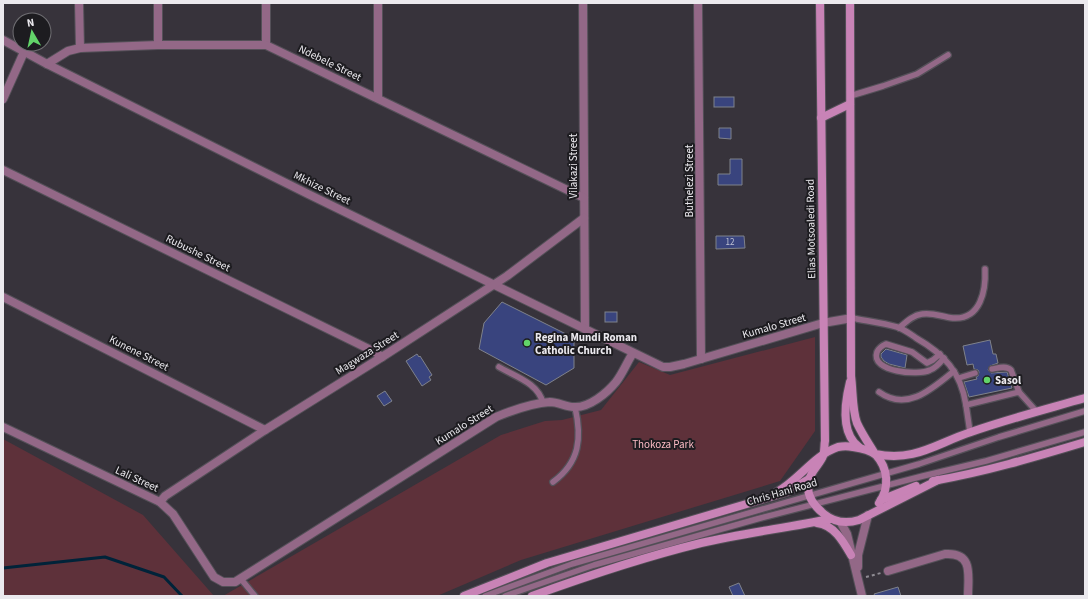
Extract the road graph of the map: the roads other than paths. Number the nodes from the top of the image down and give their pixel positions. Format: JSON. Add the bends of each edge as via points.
{"nodes":[{"id":1,"x":79,"y":3,"type":"edge"},
{"id":2,"x":158,"y":3,"type":"edge"},
{"id":3,"x":266,"y":3,"type":"edge"},
{"id":4,"x":378,"y":3,"type":"edge"},
{"id":5,"x":583,"y":3,"type":"edge"},
{"id":6,"x":698,"y":3,"type":"edge"},
{"id":7,"x":820,"y":3,"type":"edge"},
{"id":8,"x":850,"y":3,"type":"edge"},
{"id":9,"x":3,"y":40,"type":"edge"},
{"id":10,"x":266,"y":44,"type":"junction"},
{"id":11,"x":12,"y":45,"type":"edge"},
{"id":12,"x":158,"y":45,"type":"junction"},
{"id":13,"x":80,"y":48,"type":"junction"},
{"id":14,"x":24,"y":52,"type":"joint"},
{"id":15,"x":948,"y":55,"type":"dead end"},
{"id":16,"x":47,"y":64,"type":"junction"},
{"id":17,"x":6,"y":83,"type":"edge"},
{"id":18,"x":378,"y":98,"type":"junction"},
{"id":19,"x":3,"y":99,"type":"edge"},
{"id":20,"x":850,"y":100,"type":"junction"},
{"id":21,"x":821,"y":118,"type":"junction"},
{"id":22,"x":3,"y":170,"type":"edge"},
{"id":23,"x":584,"y":198,"type":"junction"},
{"id":24,"x":584,"y":218,"type":"junction"},
{"id":25,"x":985,"y":269,"type":"dead end"},
{"id":26,"x":494,"y":284,"type":"junction"},
{"id":27,"x":3,"y":297,"type":"edge"},
{"id":28,"x":852,"y":318,"type":"junction"},
{"id":29,"x":823,"y":323,"type":"junction"},
{"id":30,"x":899,"y":328,"type":"junction"},
{"id":31,"x":585,"y":329,"type":"junction"},
{"id":32,"x":633,"y":353,"type":"junction"},
{"id":33,"x":382,"y":356,"type":"junction"},
{"id":34,"x":942,"y":356,"type":"junction"},
{"id":35,"x":701,"y":359,"type":"junction"},
{"id":36,"x":499,"y":367,"type":"dead end"},
{"id":37,"x":992,"y":369,"type":"dead end"},
{"id":38,"x":954,"y":371,"type":"junction"},
{"id":39,"x":975,"y":373,"type":"dead end"},
{"id":40,"x":851,"y":376,"type":"junction"},
{"id":41,"x":959,"y":378,"type":"junction"},
{"id":42,"x":879,"y":392,"type":"dead end"},
{"id":43,"x":1019,"y":392,"type":"junction"},
{"id":44,"x":1085,"y":398,"type":"edge"},
{"id":45,"x":543,"y":403,"type":"junction"},
{"id":46,"x":966,"y":405,"type":"junction"},
{"id":47,"x":575,"y":407,"type":"junction"},
{"id":48,"x":1085,"y":411,"type":"edge"},
{"id":49,"x":1037,"y":412,"type":"junction"},
{"id":50,"x":3,"y":428,"type":"edge"},
{"id":51,"x":265,"y":430,"type":"junction"},
{"id":52,"x":970,"y":432,"type":"junction"},
{"id":53,"x":1085,"y":432,"type":"edge"},
{"id":54,"x":1085,"y":442,"type":"edge"},
{"id":55,"x":859,"y":448,"type":"junction"},
{"id":56,"x":824,"y":454,"type":"junction"},
{"id":57,"x":875,"y":454,"type":"junction"},
{"id":58,"x":886,"y":473,"type":"junction"},
{"id":59,"x":809,"y":479,"type":"junction"},
{"id":60,"x":938,"y":480,"type":"junction"},
{"id":61,"x":553,"y":482,"type":"dead end"},
{"id":62,"x":886,"y":486,"type":"junction"},
{"id":63,"x":765,"y":499,"type":"junction"},
{"id":64,"x":811,"y":499,"type":"junction"},
{"id":65,"x":881,"y":500,"type":"junction"},
{"id":66,"x":160,"y":502,"type":"junction"},
{"id":67,"x":868,"y":515,"type":"junction"},
{"id":68,"x":830,"y":519,"type":"junction"},
{"id":69,"x":814,"y":522,"type":"junction"},
{"id":70,"x":841,"y":523,"type":"junction"},
{"id":71,"x":851,"y":555,"type":"junction"},
{"id":72,"x":888,"y":571,"type":"road end"},
{"id":73,"x":858,"y":577,"type":"junction"},
{"id":74,"x":241,"y":579,"type":"junction"},
{"id":75,"x":232,"y":582,"type":"joint"},
{"id":76,"x":255,"y":596,"type":"edge"},
{"id":77,"x":464,"y":596,"type":"edge"},
{"id":78,"x":485,"y":596,"type":"edge"},
{"id":79,"x":505,"y":596,"type":"edge"},
{"id":80,"x":532,"y":596,"type":"edge"},
{"id":81,"x":862,"y":596,"type":"edge"},
{"id":82,"x":968,"y":596,"type":"edge"}],
"edges":[{"from":1,"to":13,"type":"street"},
{"from":2,"to":12,"type":"street"},
{"from":3,"to":10,"type":"street"},
{"from":4,"to":18,"type":"street"},
{"from":5,"to":23,"type":"street","name":"Vilakazi Street"},
{"from":6,"to":35,"type":"street","name":"Buthelezi Street"},
{"from":7,"to":21,"type":"main road","name":"Elias Motsoaledi Road"},
{"from":8,"to":20,"type":"main road"},
{"from":9,"to":11,"type":"street","name":"Mkhize Street"},
{"from":10,"to":12,"type":"street","name":"Ndebele Street"},
{"from":10,"to":18,"type":"street","name":"Ndebele Street"},
{"from":12,"to":13,"type":"street","name":"Ndebele Street"},
{"from":13,"to":16,"type":"street","name":"Ndebele Street"},
{"from":14,"to":16,"type":"street","name":"Mkhize Street"},
{"from":14,"to":17,"type":"street"},
{"from":15,"to":20,"type":"lane","via":[[917,74]]},
{"from":16,"to":26,"type":"street","name":"Mkhize Street"},
{"from":17,"to":19,"type":"street"},
{"from":18,"to":23,"type":"street","name":"Ndebele Street"},
{"from":20,"to":21,"type":"main road"},
{"from":20,"to":28,"type":"main road"},
{"from":21,"to":29,"type":"main road","name":"Elias Motsoaledi Road"},
{"from":22,"to":33,"type":"street","name":"Rubushe Street"},
{"from":23,"to":24,"type":"street","name":"Vilakazi Street"},
{"from":24,"to":26,"type":"street","name":"Magwaza Street"},
{"from":24,"to":31,"type":"street","name":"Vilakazi Street"},
{"from":25,"to":30,"type":"lane","via":[[986,285],[980,303],[972,312],[964,317],[954,318],[931,313],[922,314]]},
{"from":26,"to":31,"type":"street","name":"Mkhize Street"},
{"from":26,"to":33,"type":"street","name":"Magwaza Street"},
{"from":27,"to":51,"type":"street","name":"Kunene Street"},
{"from":28,"to":29,"type":"street","name":"Kumalo Street"},
{"from":28,"to":30,"type":"lane"},
{"from":28,"to":40,"type":"main road"},
{"from":29,"to":35,"type":"street","name":"Kumalo Street"},
{"from":29,"to":56,"type":"main road","name":"Elias Motsoaledi Road"},
{"from":30,"to":34,"type":"lane"},
{"from":31,"to":32,"type":"street","name":"Mkhize Street"},
{"from":32,"to":35,"type":"street","name":"Kumalo Street","via":[[663,367]]},
{"from":32,"to":47,"type":"street","via":[[607,391],[585,405]]},
{"from":33,"to":51,"type":"street","name":"Magwaza Street"},
{"from":34,"to":34,"type":"lane","via":[[930,371],[912,373],[882,365],[876,355],[880,347],[886,344],[912,352],[927,363]]},
{"from":34,"to":38,"type":"lane"},
{"from":36,"to":45,"type":"lane","via":[[531,384],[541,395]]},
{"from":37,"to":43,"type":"lane","via":[[1009,368]]},
{"from":38,"to":41,"type":"lane"},
{"from":38,"to":42,"type":"lane","via":[[922,395],[912,399],[893,400]]},
{"from":39,"to":41,"type":"lane"},
{"from":40,"to":55,"type":"main road","via":[[845,415],[848,432]]},
{"from":40,"to":57,"type":"main road","via":[[857,422]]},
{"from":41,"to":46,"type":"lane"},
{"from":43,"to":46,"type":"lane"},
{"from":43,"to":49,"type":"lane"},
{"from":44,"to":49,"type":"main road"},
{"from":45,"to":47,"type":"street","name":"Kumalo Street"},
{"from":45,"to":74,"type":"street","name":"Kumalo Street","via":[[496,417]]},
{"from":46,"to":52,"type":"lane"},
{"from":47,"to":61,"type":"lane","via":[[579,424],[577,448],[570,465]]},
{"from":48,"to":58,"type":"lane","name":"Chris Hani Road"},
{"from":49,"to":52,"type":"main road"},
{"from":50,"to":66,"type":"street","name":"Lali Street"},
{"from":51,"to":66,"type":"street","name":"Magwaza Street","via":[[165,496]]},
{"from":52,"to":57,"type":"main road","via":[[914,454],[887,457]]},
{"from":53,"to":62,"type":"lane","name":"Chris Hani Road","via":[[986,462]]},
{"from":54,"to":60,"type":"main road","via":[[965,476]]},
{"from":55,"to":56,"type":"main road","via":[[842,446]]},
{"from":55,"to":57,"type":"main road"},
{"from":56,"to":59,"type":"main road"},
{"from":56,"to":63,"type":"main road","via":[[789,484]]},
{"from":57,"to":58,"type":"main road"},
{"from":58,"to":62,"type":"main road"},
{"from":58,"to":64,"type":"lane","name":"Chris Hani Road"},
{"from":59,"to":63,"type":"main road","name":"Chris Hani Road","via":[[787,492]]},
{"from":59,"to":64,"type":"main road"},
{"from":60,"to":65,"type":"main road"},
{"from":60,"to":67,"type":"main road"},
{"from":62,"to":64,"type":"lane","name":"Chris Hani Road"},
{"from":62,"to":65,"type":"main road"},
{"from":63,"to":77,"type":"main road","name":"Chris Hani Road","via":[[547,563]]},
{"from":64,"to":68,"type":"main road"},
{"from":64,"to":78,"type":"lane","name":"Chris Hani Road","via":[[572,564]]},
{"from":64,"to":79,"type":"lane","name":"Chris Hani Road","via":[[594,565]]},
{"from":65,"to":67,"type":"main road"},
{"from":66,"to":75,"type":"street","name":"Lali Street","via":[[174,514],[214,577],[223,582]]},
{"from":67,"to":70,"type":"main road","via":[[852,522]]},
{"from":67,"to":73,"type":"street","via":[[858,555]]},
{"from":68,"to":69,"type":"main road"},
{"from":68,"to":70,"type":"main road"},
{"from":69,"to":71,"type":"main road","via":[[827,526],[840,536]]},
{"from":69,"to":80,"type":"main road","via":[[700,543],[607,570]]},
{"from":70,"to":71,"type":"street","via":[[847,534]]},
{"from":71,"to":73,"type":"street"},
{"from":72,"to":82,"type":"street","via":[[945,554],[953,554],[965,560],[968,569]]},
{"from":73,"to":81,"type":"street"},
{"from":74,"to":75,"type":"street","name":"Kumalo Street"},
{"from":74,"to":76,"type":"lane"}]}
